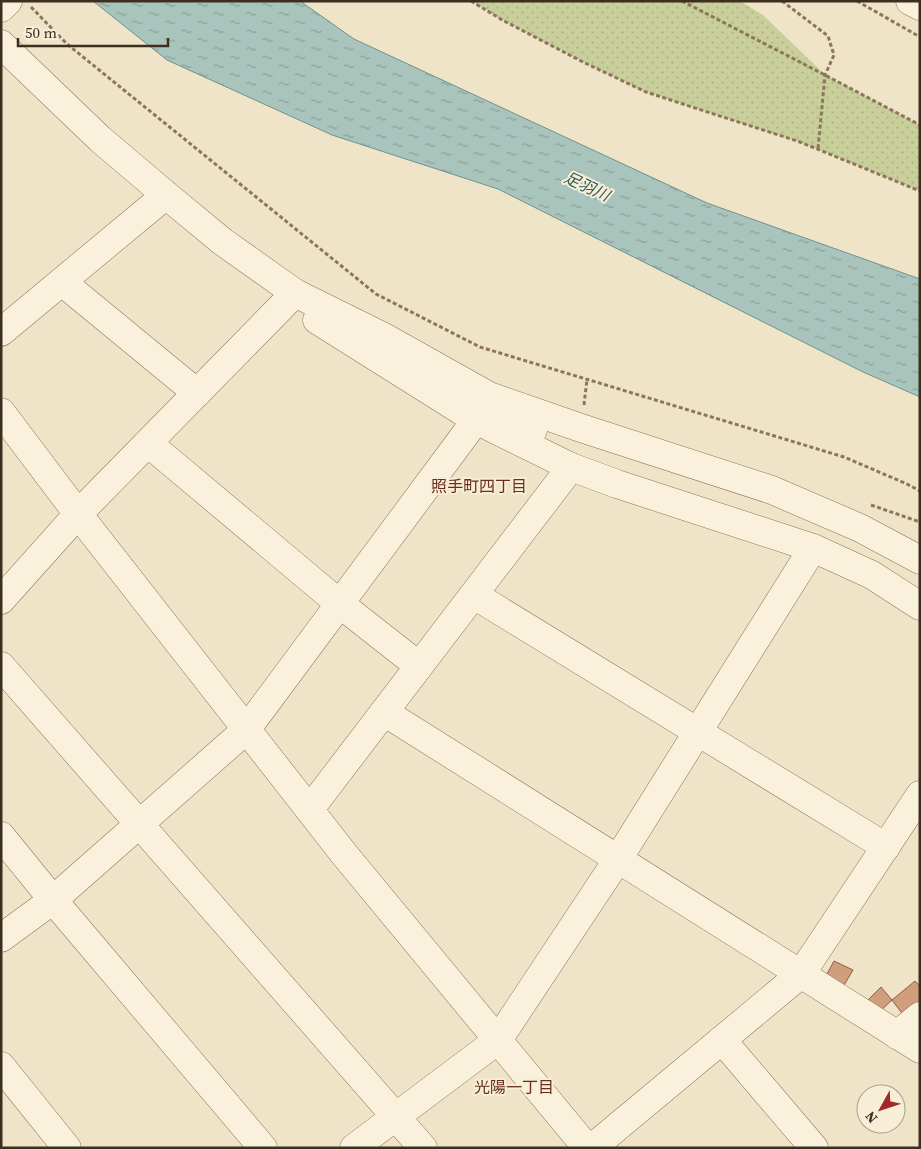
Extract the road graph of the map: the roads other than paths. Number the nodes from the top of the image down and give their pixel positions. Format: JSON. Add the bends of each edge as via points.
{"nodes":[{"id":1,"x":8,"y":1,"type":"edge"},
{"id":2,"x":910,"y":1,"type":"edge"},
{"id":3,"x":920,"y":6,"type":"edge"},
{"id":4,"x":1,"y":8,"type":"edge"},
{"id":5,"x":1,"y":44,"type":"edge"},
{"id":6,"x":166,"y":196,"type":"junction"},
{"id":7,"x":62,"y":282,"type":"junction"},
{"id":8,"x":291,"y":297,"type":"junction"},
{"id":9,"x":1,"y":332,"type":"edge"},
{"id":10,"x":197,"y":393,"type":"junction"},
{"id":11,"x":1,"y":412,"type":"edge"},
{"id":12,"x":476,"y":420,"type":"junction"},
{"id":13,"x":581,"y":428,"type":"junction"},
{"id":14,"x":148,"y":443,"type":"junction"},
{"id":15,"x":571,"y":467,"type":"junction"},
{"id":16,"x":78,"y":514,"type":"junction"},
{"id":17,"x":813,"y":548,"type":"junction"},
{"id":18,"x":920,"y":560,"type":"edge"},
{"id":19,"x":474,"y":595,"type":"junction"},
{"id":20,"x":1,"y":600,"type":"edge"},
{"id":21,"x":340,"y":604,"type":"junction"},
{"id":22,"x":920,"y":606,"type":"edge"},
{"id":23,"x":1,"y":666,"type":"edge"},
{"id":24,"x":419,"y":666,"type":"junction"},
{"id":25,"x":384,"y":712,"type":"junction"},
{"id":26,"x":246,"y":730,"type":"junction"},
{"id":27,"x":699,"y":732,"type":"junction"},
{"id":28,"x":920,"y":795,"type":"edge"},
{"id":29,"x":310,"y":810,"type":"junction"},
{"id":30,"x":140,"y":824,"type":"junction"},
{"id":31,"x":1,"y":836,"type":"edge"},
{"id":32,"x":886,"y":847,"type":"junction"},
{"id":33,"x":618,"y":859,"type":"junction"},
{"id":34,"x":53,"y":900,"type":"junction"},
{"id":35,"x":1,"y":938,"type":"edge"},
{"id":36,"x":801,"y":974,"type":"junction"},
{"id":37,"x":920,"y":1016,"type":"edge"},
{"id":38,"x":498,"y":1040,"type":"junction"},
{"id":39,"x":722,"y":1040,"type":"junction"},
{"id":40,"x":909,"y":1042,"type":"edge"},
{"id":41,"x":1,"y":1066,"type":"edge"},
{"id":42,"x":397,"y":1116,"type":"junction"},
{"id":43,"x":67,"y":1148,"type":"edge"},
{"id":44,"x":263,"y":1148,"type":"edge"},
{"id":45,"x":354,"y":1148,"type":"edge"},
{"id":46,"x":423,"y":1148,"type":"edge"},
{"id":47,"x":587,"y":1148,"type":"edge"},
{"id":48,"x":592,"y":1148,"type":"edge"},
{"id":49,"x":814,"y":1148,"type":"edge"}],
"edges":[{"from":1,"to":4,"type":"street"},
{"from":2,"to":3,"type":"street"},
{"from":5,"to":6,"type":"street","via":[[100,139]]},
{"from":6,"to":7,"type":"street"},
{"from":6,"to":8,"type":"street"},
{"from":7,"to":9,"type":"street"},
{"from":7,"to":10,"type":"street"},
{"from":8,"to":10,"type":"street"},
{"from":8,"to":12,"type":"street","via":[[373,357]]},
{"from":8,"to":13,"type":"street","via":[[382,336],[489,396]]},
{"from":10,"to":14,"type":"street"},
{"from":11,"to":16,"type":"street"},
{"from":12,"to":13,"type":"street","via":[[498,419],[550,436]]},
{"from":12,"to":15,"type":"street"},
{"from":12,"to":21,"type":"street"},
{"from":13,"to":18,"type":"street","via":[[772,490],[860,528]]},
{"from":14,"to":16,"type":"street"},
{"from":14,"to":21,"type":"street"},
{"from":15,"to":17,"type":"street"},
{"from":15,"to":19,"type":"street"},
{"from":16,"to":20,"type":"street"},
{"from":16,"to":26,"type":"street"},
{"from":17,"to":22,"type":"street","via":[[872,575]]},
{"from":17,"to":27,"type":"street"},
{"from":19,"to":24,"type":"street"},
{"from":19,"to":27,"type":"street"},
{"from":21,"to":24,"type":"street"},
{"from":21,"to":26,"type":"street"},
{"from":23,"to":30,"type":"street"},
{"from":24,"to":25,"type":"street"},
{"from":25,"to":29,"type":"street"},
{"from":25,"to":33,"type":"street"},
{"from":26,"to":29,"type":"street"},
{"from":26,"to":30,"type":"street"},
{"from":27,"to":32,"type":"street"},
{"from":27,"to":33,"type":"street"},
{"from":28,"to":32,"type":"street"},
{"from":29,"to":38,"type":"street"},
{"from":30,"to":34,"type":"street"},
{"from":30,"to":42,"type":"street"},
{"from":31,"to":34,"type":"street"},
{"from":32,"to":36,"type":"street"},
{"from":33,"to":36,"type":"street"},
{"from":33,"to":38,"type":"street"},
{"from":34,"to":35,"type":"street"},
{"from":34,"to":44,"type":"street"},
{"from":36,"to":39,"type":"street"},
{"from":36,"to":40,"type":"street"},
{"from":37,"to":40,"type":"street"},
{"from":38,"to":42,"type":"street"},
{"from":38,"to":47,"type":"street"},
{"from":39,"to":48,"type":"street"},
{"from":39,"to":49,"type":"street"},
{"from":41,"to":43,"type":"street"},
{"from":42,"to":45,"type":"street"},
{"from":42,"to":46,"type":"street"}]}
